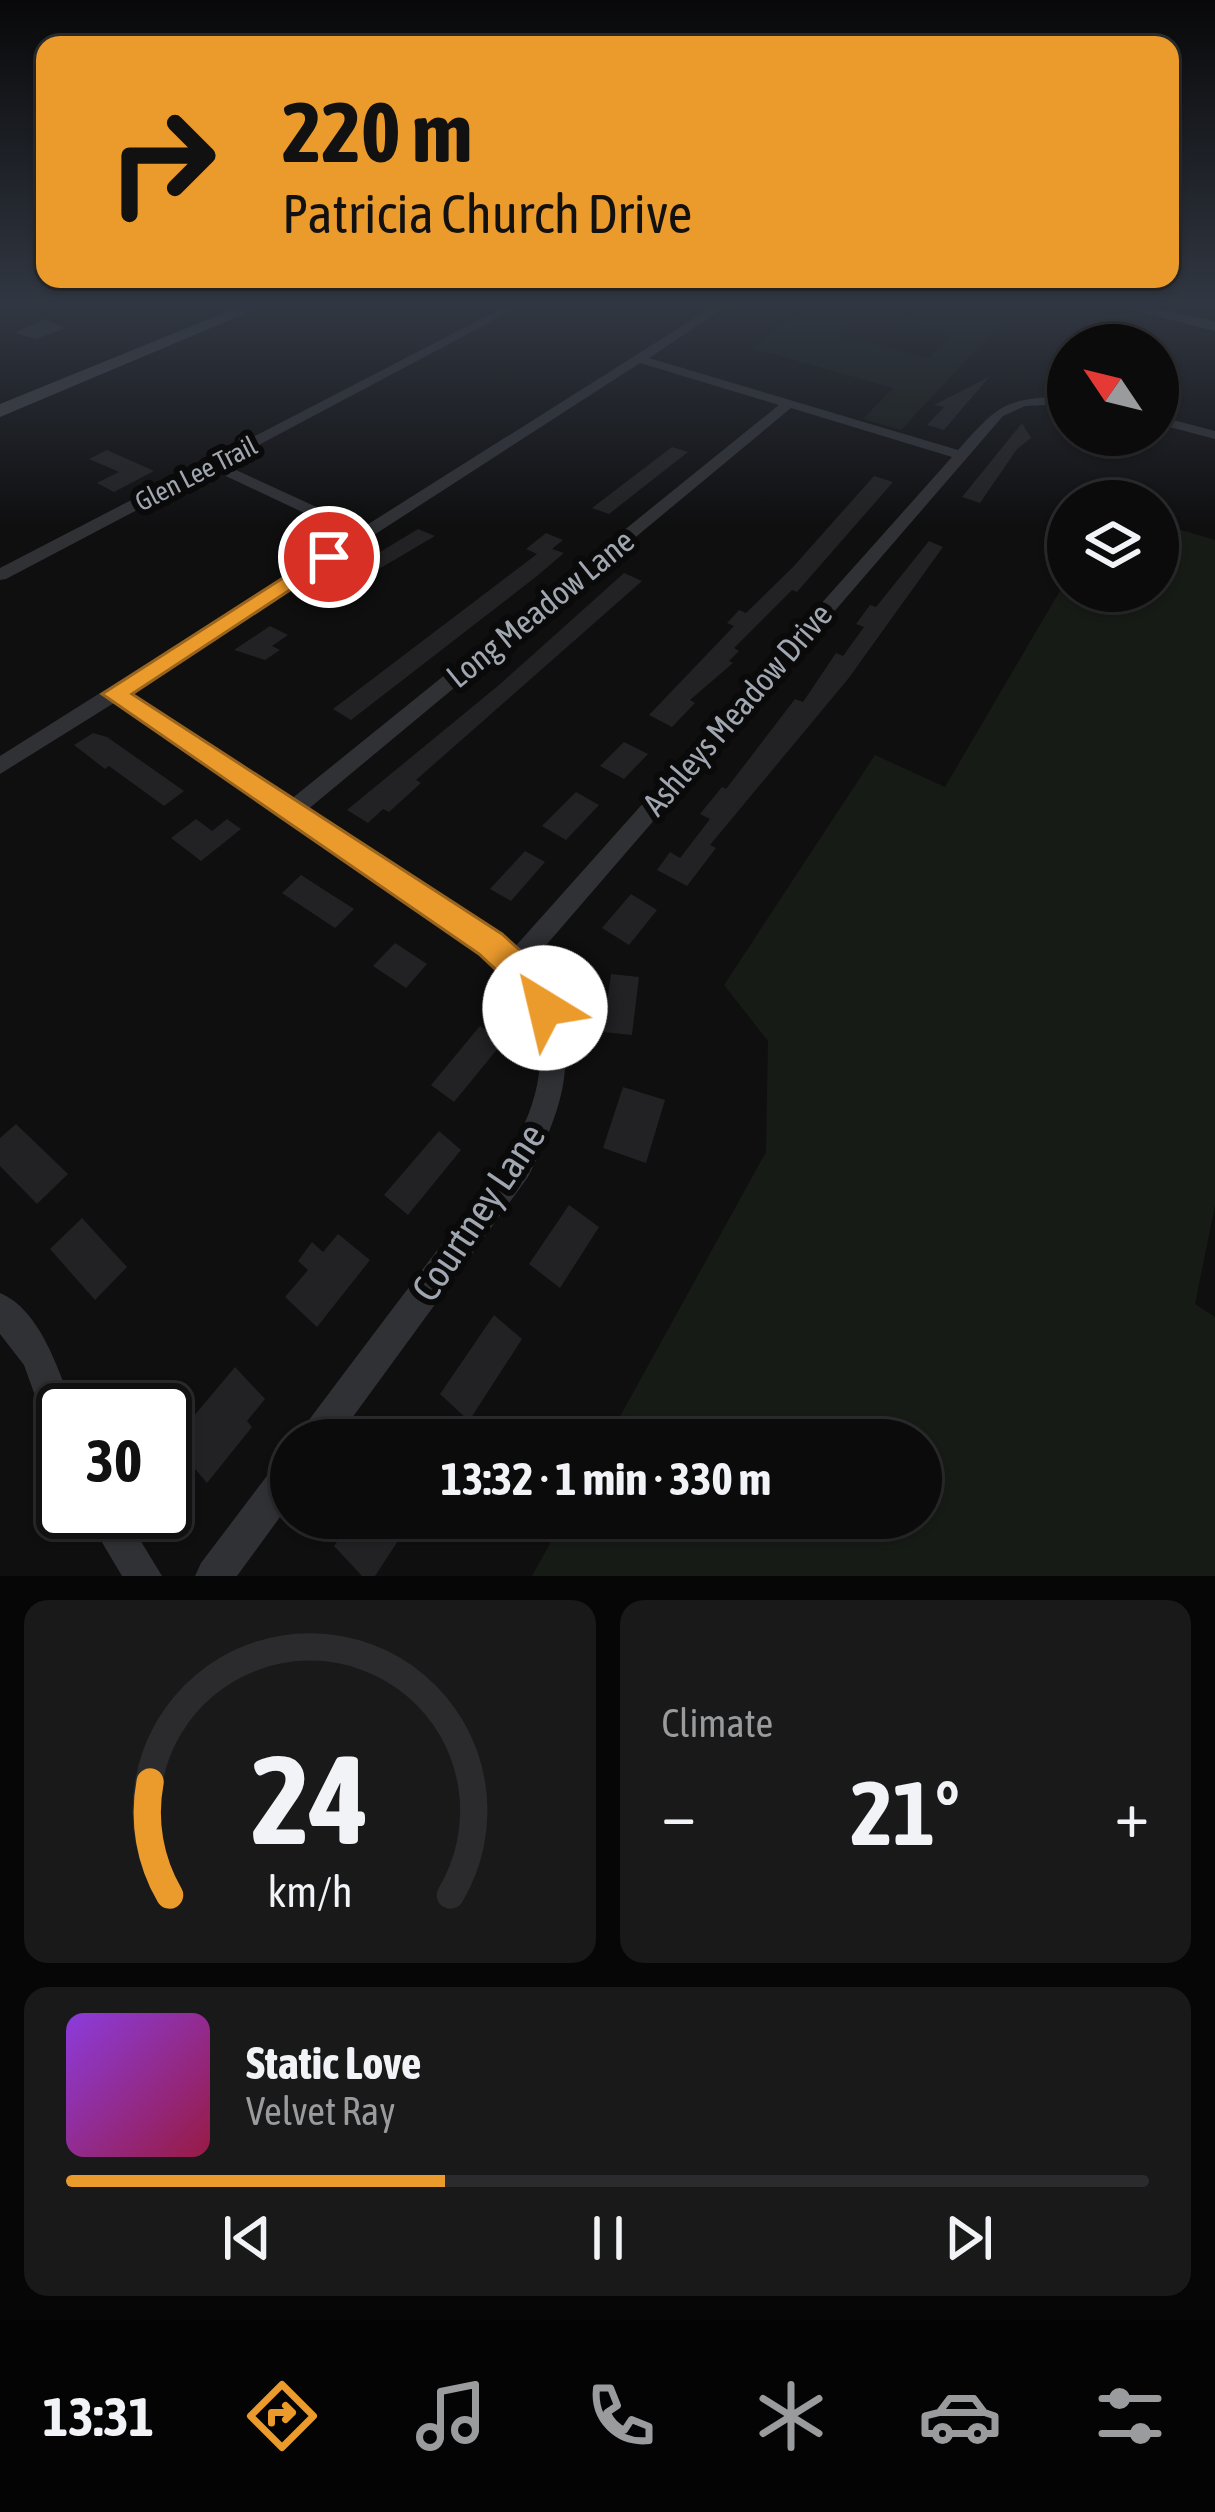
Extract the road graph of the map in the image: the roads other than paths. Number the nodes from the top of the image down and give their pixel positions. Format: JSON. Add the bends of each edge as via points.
{"nodes":[{"id":1,"x":81,"y":378,"type":"edge"},
{"id":2,"x":380,"y":378,"type":"edge"},
{"id":3,"x":610,"y":378,"type":"edge"},
{"id":4,"x":700,"y":378,"type":"edge"},
{"id":5,"x":1047,"y":398,"type":"edge"},
{"id":6,"x":788,"y":404,"type":"junction"},
{"id":7,"x":0,"y":411,"type":"edge"},
{"id":8,"x":1179,"y":426,"type":"edge"},
{"id":9,"x":1215,"y":435,"type":"edge"},
{"id":10,"x":960,"y":455,"type":"junction"},
{"id":11,"x":214,"y":465,"type":"junction"},
{"id":12,"x":365,"y":535,"type":"junction"},
{"id":13,"x":0,"y":575,"type":"edge"},
{"id":14,"x":114,"y":694,"type":"junction"},
{"id":15,"x":0,"y":766,"type":"edge"},
{"id":16,"x":291,"y":811,"type":"junction"},
{"id":17,"x":515,"y":964,"type":"junction"},
{"id":18,"x":0,"y":1309,"type":"edge"},
{"id":19,"x":47,"y":1383,"type":"edge"},
{"id":20,"x":331,"y":1419,"type":"edge"},
{"id":21,"x":270,"y":1500,"type":"edge"},
{"id":22,"x":119,"y":1539,"type":"edge"},
{"id":23,"x":142,"y":1576,"type":"edge"},
{"id":24,"x":214,"y":1576,"type":"edge"}],
"edges":[{"from":1,"to":7,"type":"street"},
{"from":2,"to":11,"type":"street","name":"Glen Lee Trail"},
{"from":3,"to":12,"type":"street"},
{"from":4,"to":6,"type":"street"},
{"from":5,"to":10,"type":"street","name":"Ashleys Meadow Drive","via":[[998,413]]},
{"from":6,"to":10,"type":"street"},
{"from":6,"to":16,"type":"street","name":"Long Meadow Lane"},
{"from":8,"to":9,"type":"street"},
{"from":10,"to":17,"type":"street","name":"Ashleys Meadow Drive"},
{"from":11,"to":12,"type":"street"},
{"from":11,"to":13,"type":"street","name":"Glen Lee Trail"},
{"from":12,"to":14,"type":"street"},
{"from":14,"to":15,"type":"street"},
{"from":14,"to":16,"type":"street"},
{"from":16,"to":17,"type":"street"},
{"from":17,"to":20,"type":"street","name":"Courtney Lane","via":[[545,1008],[554,1049],[539,1131]]},
{"from":18,"to":19,"type":"street","via":[[37,1355]]},
{"from":21,"to":24,"type":"street"},
{"from":22,"to":23,"type":"street"}]}
